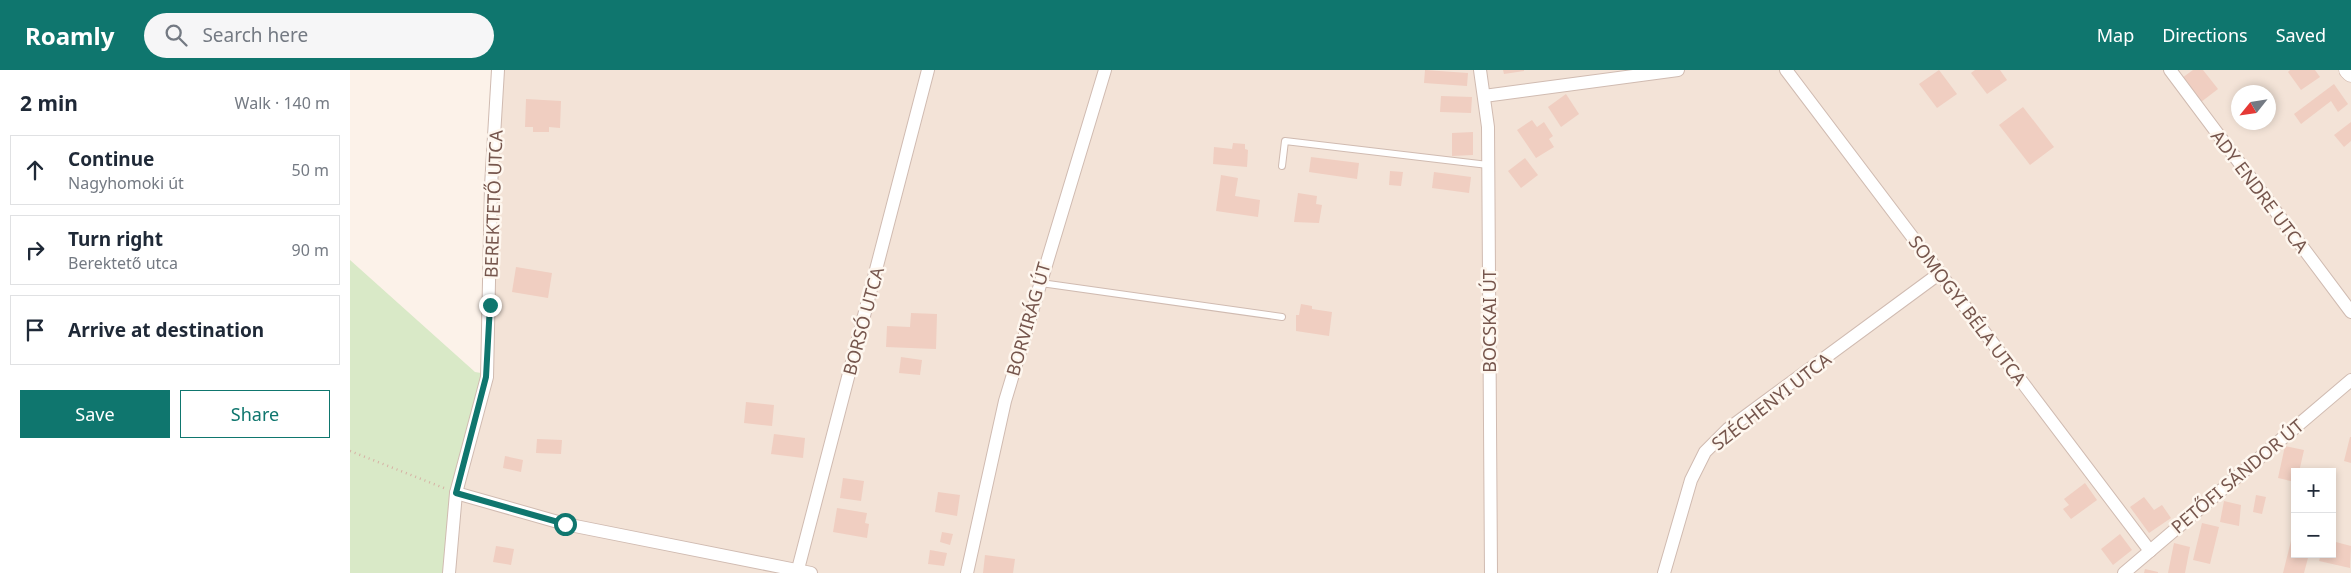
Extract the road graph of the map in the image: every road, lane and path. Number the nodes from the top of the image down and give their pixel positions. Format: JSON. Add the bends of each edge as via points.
{"nodes":[{"id":1,"x":498,"y":70,"type":"edge"},
{"id":2,"x":928,"y":70,"type":"edge"},
{"id":3,"x":1104,"y":70,"type":"edge"},
{"id":4,"x":1480,"y":70,"type":"edge"},
{"id":5,"x":1678,"y":70,"type":"edge"},
{"id":6,"x":1786,"y":70,"type":"edge"},
{"id":7,"x":2170,"y":70,"type":"edge"},
{"id":8,"x":2348,"y":70,"type":"edge"},
{"id":9,"x":2351,"y":73,"type":"edge"},
{"id":10,"x":1484,"y":96,"type":"junction"},
{"id":11,"x":1488,"y":165,"type":"junction"},
{"id":12,"x":1282,"y":166,"type":"dead end"},
{"id":13,"x":1940,"y":273,"type":"junction"},
{"id":14,"x":1039,"y":283,"type":"junction"},
{"id":15,"x":2351,"y":312,"type":"edge"},
{"id":16,"x":1282,"y":317,"type":"dead end"},
{"id":17,"x":2351,"y":380,"type":"edge"},
{"id":18,"x":350,"y":450,"type":"edge"},
{"id":19,"x":456,"y":493,"type":"junction"},
{"id":20,"x":2150,"y":551,"type":"junction"},
{"id":21,"x":797,"y":572,"type":"edge"},
{"id":22,"x":449,"y":573,"type":"edge"},
{"id":23,"x":811,"y":573,"type":"edge"},
{"id":24,"x":967,"y":573,"type":"edge"},
{"id":25,"x":1491,"y":573,"type":"edge"},
{"id":26,"x":1664,"y":573,"type":"edge"},
{"id":27,"x":2124,"y":573,"type":"edge"}],
"edges":[{"from":1,"to":19,"type":"street","name":"BEREKTETŐ UTCA","via":[[486,377]]},
{"from":2,"to":21,"type":"street","name":"BORSÓ UTCA"},
{"from":3,"to":14,"type":"street","name":"BORVIRÁG ÚT"},
{"from":4,"to":10,"type":"street","name":"BOCSKAI ÚT"},
{"from":5,"to":10,"type":"street"},
{"from":6,"to":13,"type":"street","name":"SOMOGYI BÉLA UTCA"},
{"from":7,"to":15,"type":"street","name":"ADY ENDRE UTCA"},
{"from":8,"to":9,"type":"main road"},
{"from":10,"to":11,"type":"street","name":"BOCSKAI ÚT"},
{"from":11,"to":12,"type":"lane","via":[[1285,141]]},
{"from":11,"to":25,"type":"street","name":"BOCSKAI ÚT"},
{"from":13,"to":20,"type":"street","name":"SOMOGYI BÉLA UTCA"},
{"from":13,"to":26,"type":"street","name":"SZÉCHENYI UTCA","via":[[1728,429],[1705,452],[1691,480]]},
{"from":14,"to":16,"type":"lane"},
{"from":14,"to":24,"type":"street","name":"BORVIRÁG ÚT","via":[[1004,401]]},
{"from":17,"to":20,"type":"street","name":"PETŐFI SÁNDOR ÚT"},
{"from":18,"to":19,"type":"path"},
{"from":19,"to":21,"type":"street","via":[[565,524]]},
{"from":19,"to":22,"type":"street","name":"BEREKTETŐ UTCA"},
{"from":20,"to":27,"type":"street","name":"PETŐFI SÁNDOR ÚT"},
{"from":21,"to":23,"type":"street"}]}
